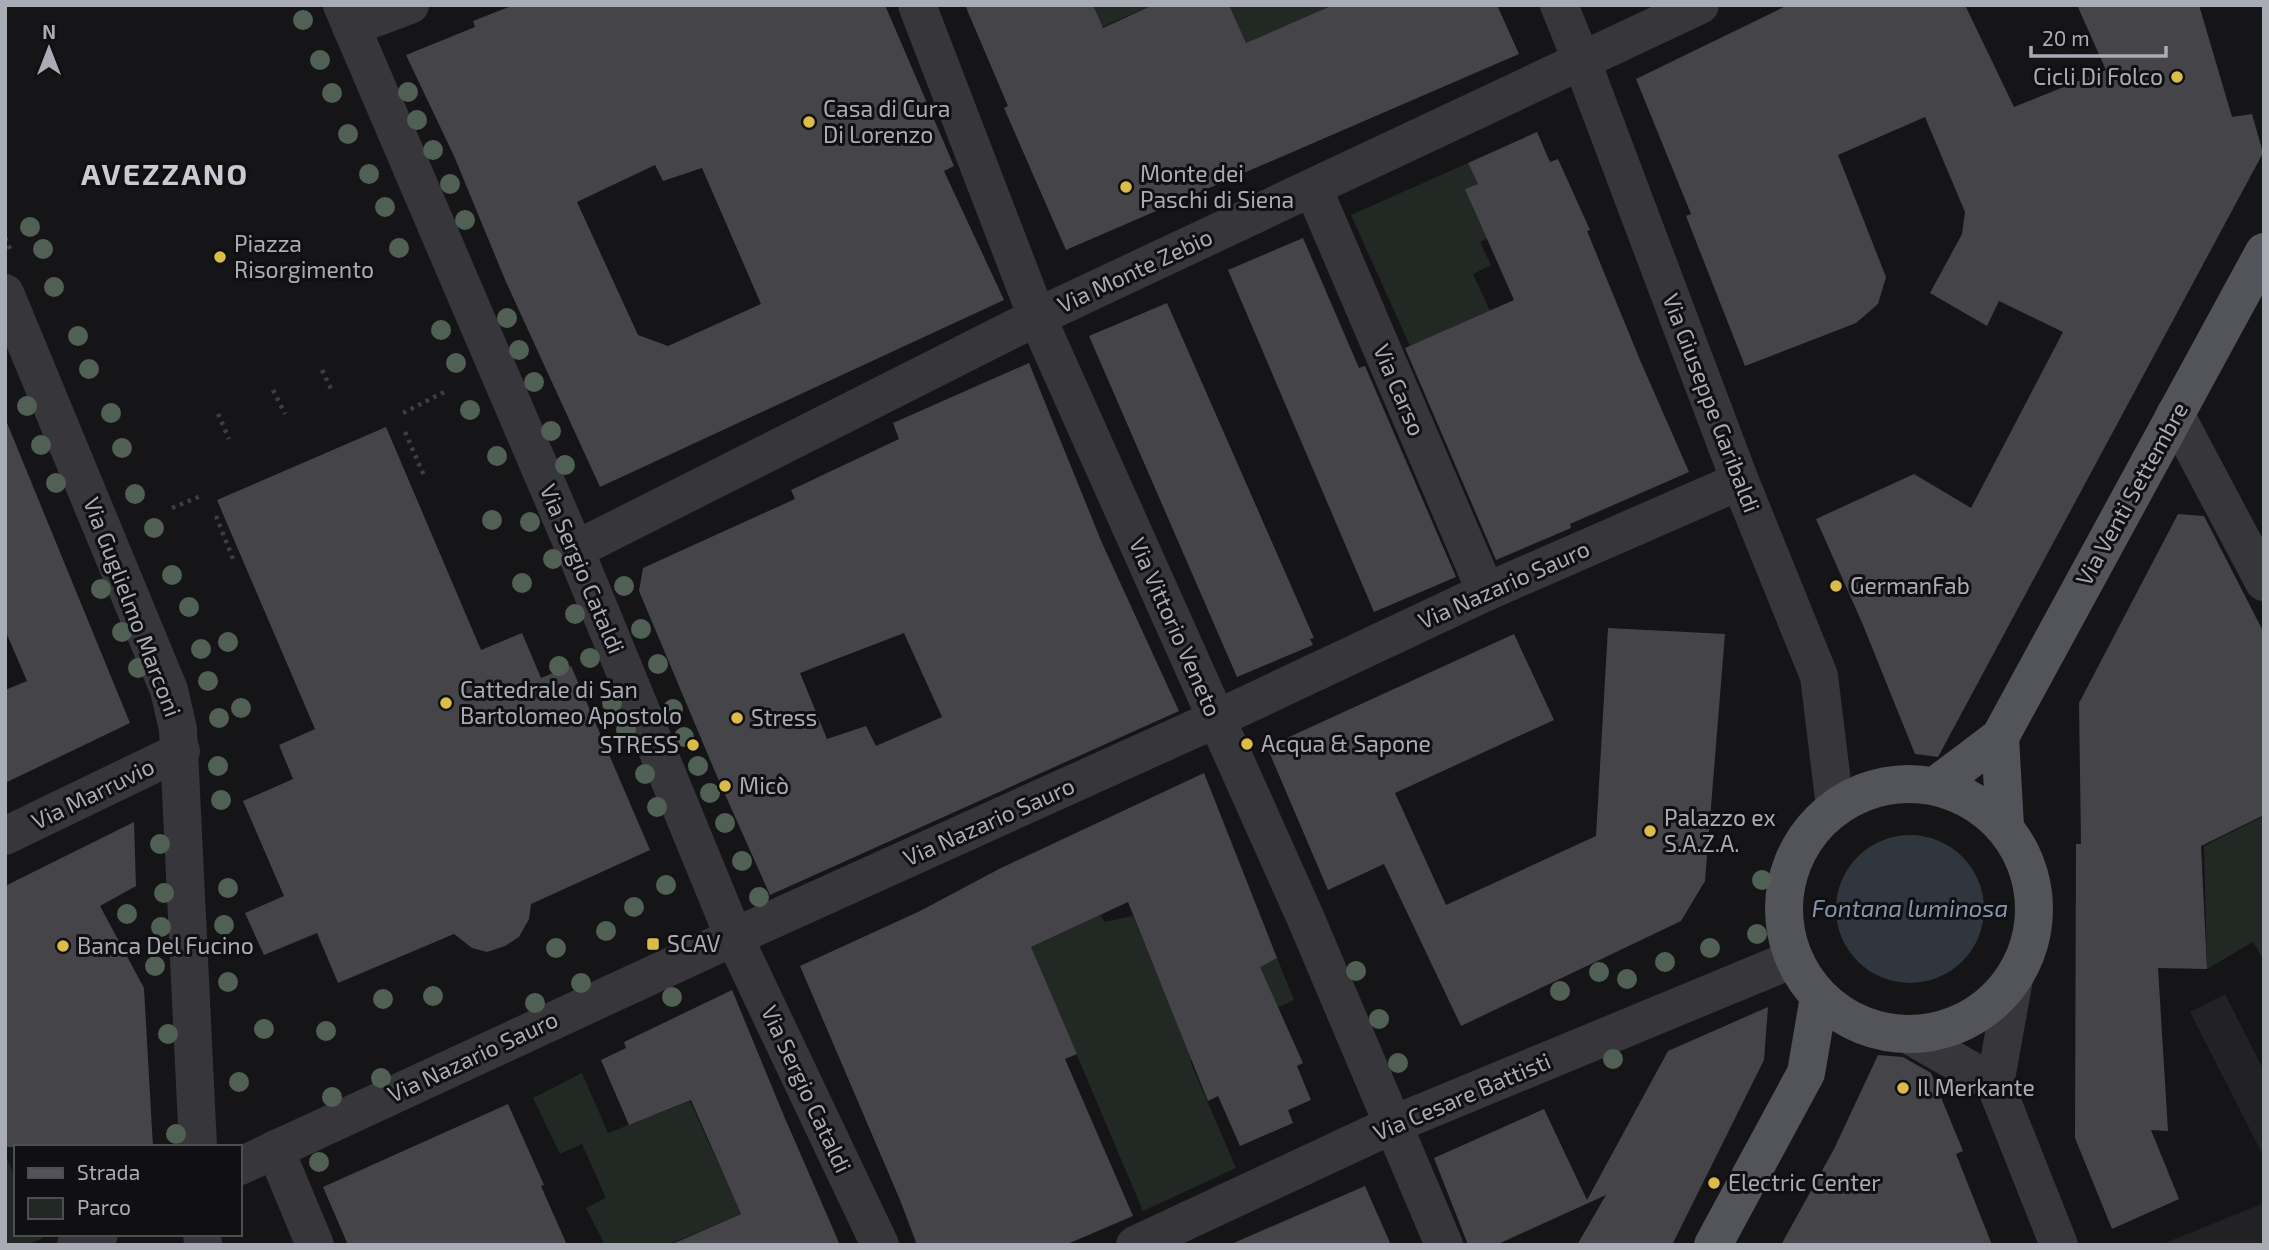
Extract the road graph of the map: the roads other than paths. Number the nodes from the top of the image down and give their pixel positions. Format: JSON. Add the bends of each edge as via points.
{"nodes":[{"id":1,"x":410,"y":5,"type":"edge"},
{"id":2,"x":917,"y":5,"type":"edge"},
{"id":3,"x":1559,"y":5,"type":"edge"},
{"id":4,"x":1700,"y":5,"type":"edge"},
{"id":5,"x":347,"y":16,"type":"edge"},
{"id":6,"x":1582,"y":62,"type":"junction"},
{"id":7,"x":1313,"y":188,"type":"junction"},
{"id":8,"x":2264,"y":252,"type":"edge"},
{"id":9,"x":5,"y":293,"type":"edge"},
{"id":10,"x":1037,"y":317,"type":"junction"},
{"id":11,"x":2175,"y":414,"type":"junction"},
{"id":12,"x":1740,"y":481,"type":"junction"},
{"id":13,"x":575,"y":550,"type":"junction"},
{"id":14,"x":2264,"y":582,"type":"edge"},
{"id":15,"x":1486,"y":592,"type":"junction"},
{"id":16,"x":1216,"y":719,"type":"junction"},
{"id":17,"x":2000,"y":737,"type":"junction"},
{"id":18,"x":181,"y":751,"type":"junction"},
{"id":19,"x":1935,"y":786,"type":"junction"},
{"id":20,"x":1835,"y":807,"type":"junction"},
{"id":21,"x":2005,"y":827,"type":"junction"},
{"id":22,"x":5,"y":836,"type":"edge"},
{"id":23,"x":734,"y":937,"type":"junction"},
{"id":24,"x":1793,"y":959,"type":"junction"},
{"id":25,"x":2014,"y":979,"type":"junction"},
{"id":26,"x":1819,"y":998,"type":"junction"},
{"id":27,"x":1867,"y":1028,"type":"junction"},
{"id":28,"x":1909,"y":1035,"type":"junction"},
{"id":29,"x":1805,"y":1073,"type":"junction"},
{"id":30,"x":1995,"y":1084,"type":"junction"},
{"id":31,"x":1392,"y":1125,"type":"junction"},
{"id":32,"x":198,"y":1145,"type":"edge"},
{"id":33,"x":275,"y":1149,"type":"junction"},
{"id":34,"x":242,"y":1165,"type":"edge"},
{"id":35,"x":95,"y":1236,"type":"edge"},
{"id":36,"x":76,"y":1245,"type":"edge"},
{"id":37,"x":315,"y":1245,"type":"edge"},
{"id":38,"x":880,"y":1245,"type":"edge"},
{"id":39,"x":1135,"y":1245,"type":"edge"},
{"id":40,"x":1444,"y":1245,"type":"edge"},
{"id":41,"x":1713,"y":1245,"type":"edge"},
{"id":42,"x":2059,"y":1245,"type":"edge"}],
"edges":[{"from":1,"to":5,"type":"street"},
{"from":2,"to":10,"type":"street","name":"Via Vittorio Veneto"},
{"from":3,"to":6,"type":"street","name":"Via Giuseppe Garibaldi"},
{"from":4,"to":6,"type":"street","name":"Via Monte Zebio"},
{"from":5,"to":13,"type":"street","name":"Via Sergio Cataldi"},
{"from":6,"to":7,"type":"street","name":"Via Monte Zebio"},
{"from":6,"to":12,"type":"street","name":"Via Giuseppe Garibaldi"},
{"from":7,"to":10,"type":"street","name":"Via Monte Zebio"},
{"from":7,"to":15,"type":"street","name":"Via Carso"},
{"from":8,"to":11,"type":"main road","name":"Via Venti Settembre"},
{"from":9,"to":18,"type":"street","name":"Via Guglielmo Marconi","via":[[169,690]]},
{"from":10,"to":13,"type":"street","name":"Via Monte Zebio"},
{"from":10,"to":16,"type":"street","name":"Via Vittorio Veneto"},
{"from":11,"to":14,"type":"street"},
{"from":11,"to":17,"type":"main road","name":"Via Venti Settembre"},
{"from":12,"to":15,"type":"street","name":"Via Nazario Sauro"},
{"from":12,"to":20,"type":"street","name":"Via Giuseppe Garibaldi","via":[[1819,676]]},
{"from":13,"to":23,"type":"street","name":"Via Sergio Cataldi"},
{"from":15,"to":16,"type":"street","name":"Via Nazario Sauro"},
{"from":16,"to":23,"type":"street","name":"Via Nazario Sauro"},
{"from":16,"to":31,"type":"street","name":"Via Vittorio Veneto"},
{"from":17,"to":19,"type":"main road","name":"Via Venti Settembre"},
{"from":17,"to":21,"type":"main road"},
{"from":18,"to":22,"type":"street","name":"Via Marruvio"},
{"from":18,"to":32,"type":"street","name":"Via Guglielmo Marconi"},
{"from":19,"to":20,"type":"main road","via":[[1900,784],[1866,790]]},
{"from":19,"to":21,"type":"main road","via":[[1973,801]]},
{"from":20,"to":24,"type":"main road","via":[[1805,837],[1787,876],[1783,918]]},
{"from":21,"to":25,"type":"main road","via":[[2026,862],[2035,901],[2031,941]]},
{"from":23,"to":33,"type":"street","name":"Via Nazario Sauro"},
{"from":23,"to":38,"type":"street","name":"Via Sergio Cataldi"},
{"from":24,"to":26,"type":"main road"},
{"from":24,"to":31,"type":"street","name":"Via Cesare Battisti"},
{"from":25,"to":28,"type":"main road","via":[[1986,1009],[1950,1028]]},
{"from":25,"to":30,"type":"street"},
{"from":26,"to":27,"type":"main road","via":[[1841,1016]]},
{"from":26,"to":29,"type":"main road"},
{"from":27,"to":28,"type":"main road"},
{"from":27,"to":29,"type":"main road"},
{"from":28,"to":30,"type":"street"},
{"from":29,"to":41,"type":"main road"},
{"from":30,"to":42,"type":"street"},
{"from":31,"to":39,"type":"street","name":"Via Cesare Battisti"},
{"from":31,"to":40,"type":"street","name":"Via Vittorio Veneto"},
{"from":33,"to":34,"type":"street","name":"Via Nazario Sauro"},
{"from":33,"to":37,"type":"street"},
{"from":35,"to":36,"type":"street"}]}
